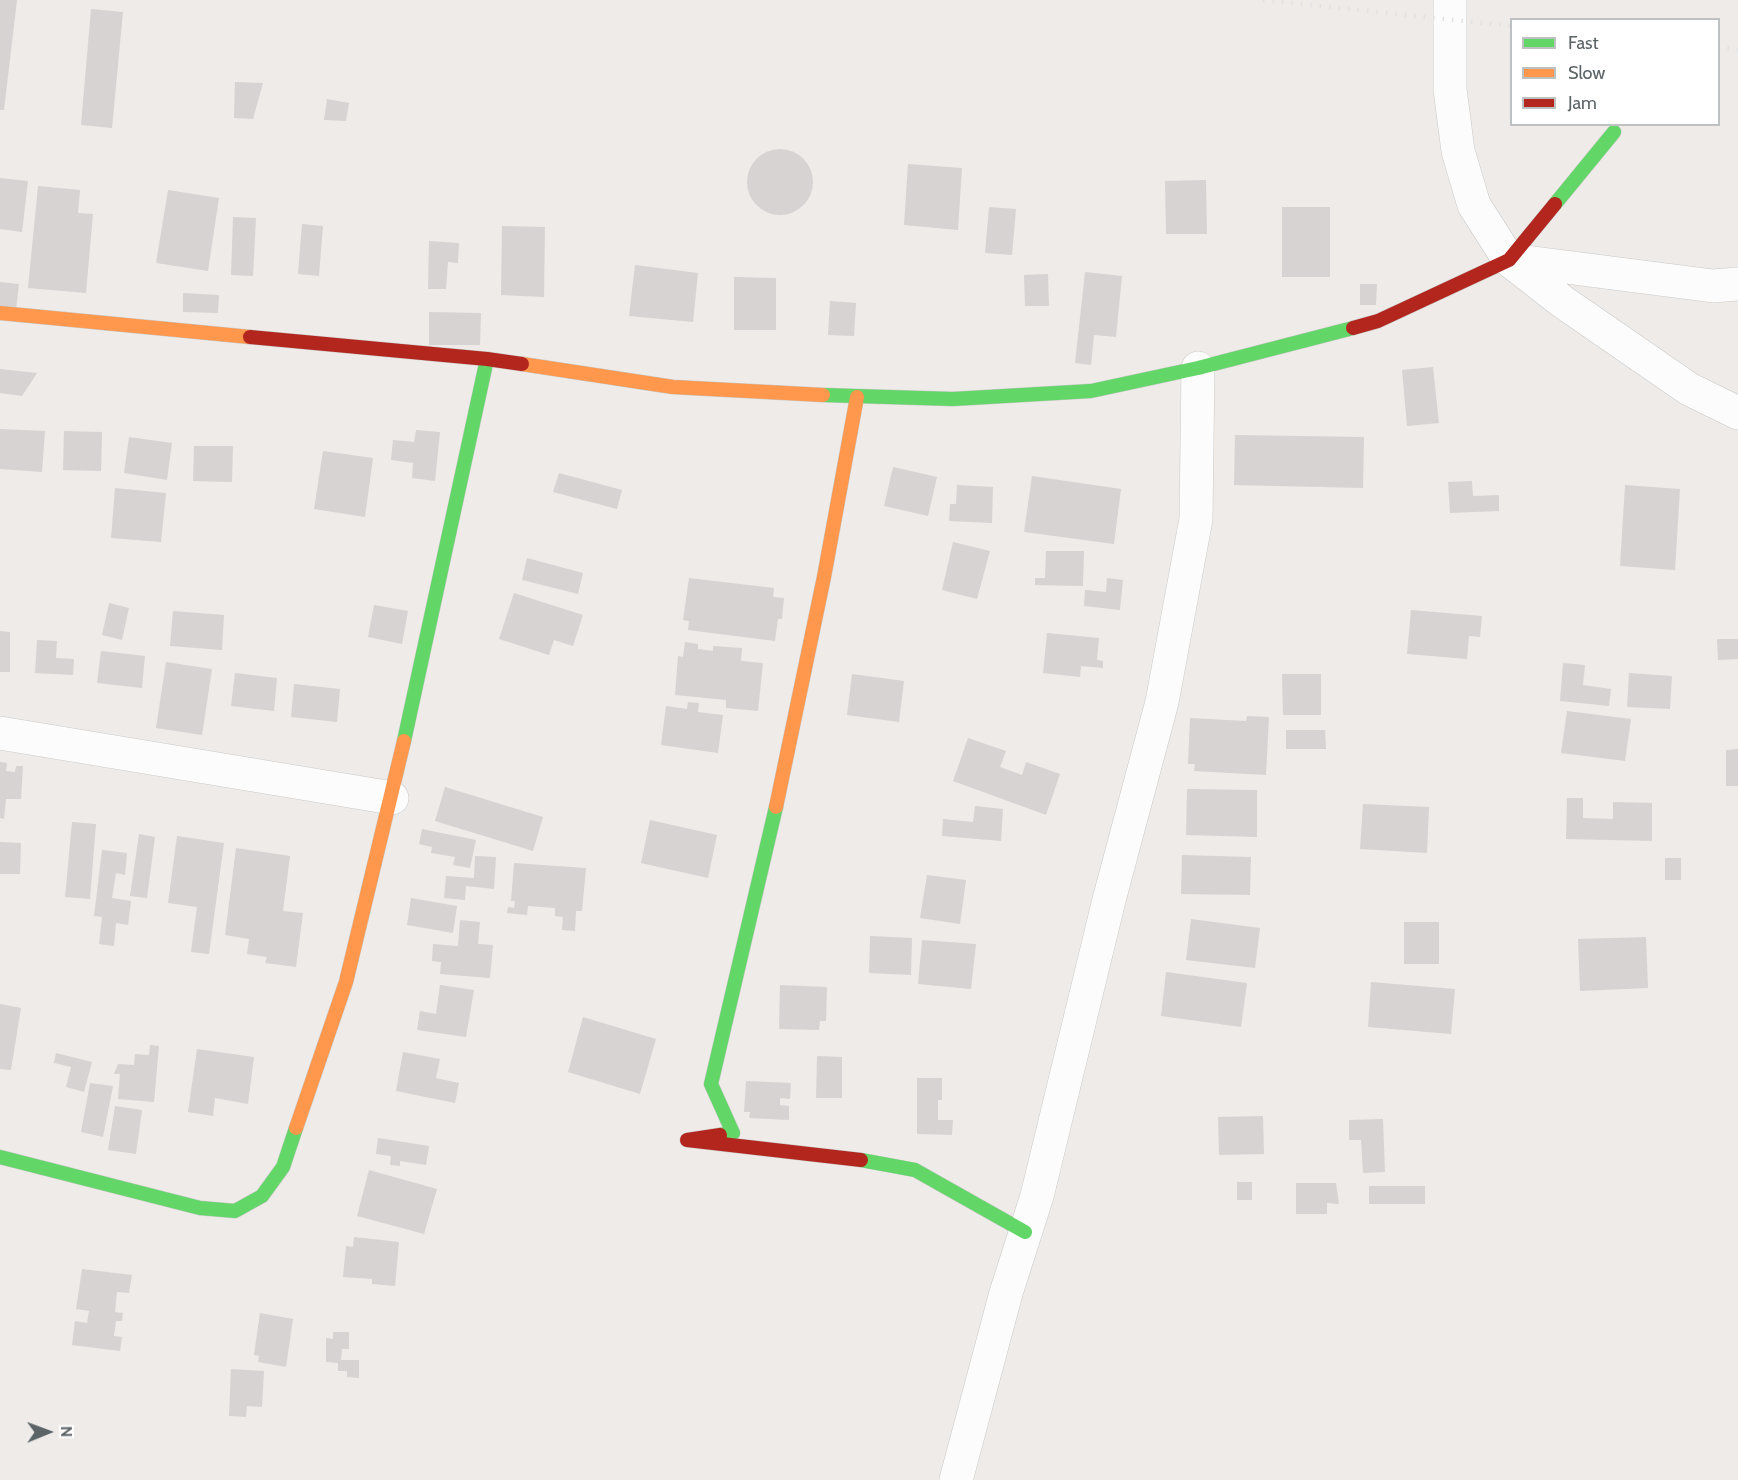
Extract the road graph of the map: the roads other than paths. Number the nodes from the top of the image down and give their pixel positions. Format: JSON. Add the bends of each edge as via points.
{"nodes":[{"id":1,"x":1450,"y":0,"type":"edge"},
{"id":2,"x":1614,"y":132,"type":"dead end"},
{"id":3,"x":1509,"y":260,"type":"junction"},
{"id":4,"x":1738,"y":284,"type":"edge"},
{"id":5,"x":0,"y":313,"type":"edge"},
{"id":6,"x":487,"y":359,"type":"junction"},
{"id":7,"x":1198,"y":368,"type":"junction"},
{"id":8,"x":857,"y":397,"type":"junction"},
{"id":9,"x":1738,"y":413,"type":"edge"},
{"id":10,"x":0,"y":733,"type":"edge"},
{"id":11,"x":392,"y":798,"type":"junction"},
{"id":12,"x":0,"y":1157,"type":"edge"},
{"id":13,"x":1025,"y":1232,"type":"junction"},
{"id":14,"x":956,"y":1480,"type":"edge"}],
"edges":[{"from":1,"to":3,"type":"street","via":[[1450,89],[1458,151],[1474,205]]},
{"from":2,"to":3,"type":"street"},
{"from":3,"to":4,"type":"street","via":[[1713,286]]},
{"from":3,"to":7,"type":"street","via":[[1378,321]]},
{"from":3,"to":9,"type":"street","via":[[1689,389]]},
{"from":5,"to":6,"type":"street"},
{"from":6,"to":8,"type":"street","via":[[673,387]]},
{"from":6,"to":11,"type":"street"},
{"from":7,"to":8,"type":"street","via":[[1091,391],[953,399]]},
{"from":7,"to":13,"type":"street","via":[[1196,519],[1162,702]]},
{"from":8,"to":13,"type":"street","via":[[778,799],[711,1084],[733,1133],[687,1140],[862,1160],[915,1170]]},
{"from":10,"to":11,"type":"street"},
{"from":11,"to":12,"type":"street","via":[[346,982],[283,1167],[262,1196],[235,1210],[200,1208]]},
{"from":13,"to":14,"type":"street"}]}
